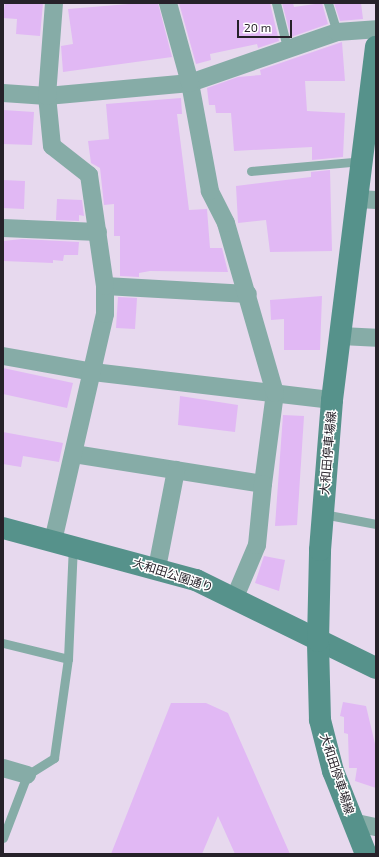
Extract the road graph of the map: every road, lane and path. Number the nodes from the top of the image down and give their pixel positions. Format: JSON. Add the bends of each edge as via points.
{"nodes":[{"id":1,"x":54,"y":3,"type":"edge"},
{"id":2,"x":168,"y":3,"type":"edge"},
{"id":3,"x":276,"y":3,"type":"edge"},
{"id":4,"x":328,"y":3,"type":"edge"},
{"id":5,"x":376,"y":29,"type":"edge"},
{"id":6,"x":337,"y":32,"type":"junction"},
{"id":7,"x":376,"y":47,"type":"edge"},
{"id":8,"x":288,"y":51,"type":"junction"},
{"id":9,"x":190,"y":83,"type":"junction"},
{"id":10,"x":3,"y":93,"type":"edge"},
{"id":11,"x":47,"y":96,"type":"junction"},
{"id":12,"x":362,"y":161,"type":"junction"},
{"id":13,"x":251,"y":171,"type":"dead end"},
{"id":14,"x":367,"y":200,"type":"edge"},
{"id":15,"x":3,"y":228,"type":"edge"},
{"id":16,"x":98,"y":232,"type":"junction"},
{"id":17,"x":105,"y":286,"type":"junction"},
{"id":18,"x":248,"y":294,"type":"junction"},
{"id":19,"x":341,"y":336,"type":"junction"},
{"id":20,"x":376,"y":338,"type":"edge"},
{"id":21,"x":3,"y":356,"type":"edge"},
{"id":22,"x":93,"y":372,"type":"junction"},
{"id":23,"x":275,"y":394,"type":"junction"},
{"id":24,"x":332,"y":400,"type":"junction"},
{"id":25,"x":74,"y":454,"type":"junction"},
{"id":26,"x":176,"y":470,"type":"junction"},
{"id":27,"x":263,"y":484,"type":"junction"},
{"id":28,"x":323,"y":514,"type":"junction"},
{"id":29,"x":376,"y":524,"type":"edge"},
{"id":30,"x":3,"y":528,"type":"edge"},
{"id":31,"x":63,"y":544,"type":"junction"},
{"id":32,"x":157,"y":568,"type":"junction"},
{"id":33,"x":235,"y":597,"type":"junction"},
{"id":34,"x":318,"y":641,"type":"junction"},
{"id":35,"x":3,"y":643,"type":"edge"},
{"id":36,"x":68,"y":658,"type":"junction"},
{"id":37,"x":376,"y":668,"type":"edge"},
{"id":38,"x":3,"y":768,"type":"edge"},
{"id":39,"x":27,"y":775,"type":"junction"},
{"id":40,"x":352,"y":822,"type":"junction"},
{"id":41,"x":376,"y":827,"type":"edge"},
{"id":42,"x":3,"y":838,"type":"edge"},
{"id":43,"x":366,"y":854,"type":"edge"}],
"edges":[{"from":1,"to":11,"type":"street"},
{"from":2,"to":9,"type":"street"},
{"from":3,"to":8,"type":"lane"},
{"from":4,"to":6,"type":"lane"},
{"from":5,"to":6,"type":"street"},
{"from":6,"to":8,"type":"street"},
{"from":7,"to":12,"type":"main road","name":"大和田停車場線"},
{"from":8,"to":9,"type":"street"},
{"from":9,"to":11,"type":"street"},
{"from":9,"to":18,"type":"street","via":[[210,191],[226,223]]},
{"from":10,"to":11,"type":"street"},
{"from":11,"to":16,"type":"street","via":[[52,146],[88,175]]},
{"from":12,"to":13,"type":"lane"},
{"from":12,"to":14,"type":"main road","name":"大和田停車場線"},
{"from":14,"to":19,"type":"main road","name":"大和田停車場線"},
{"from":15,"to":16,"type":"street"},
{"from":16,"to":17,"type":"street"},
{"from":17,"to":18,"type":"street"},
{"from":17,"to":22,"type":"street","via":[[106,314]]},
{"from":18,"to":23,"type":"street"},
{"from":19,"to":20,"type":"street"},
{"from":19,"to":24,"type":"main road","name":"大和田停車場線"},
{"from":21,"to":22,"type":"street"},
{"from":22,"to":23,"type":"street"},
{"from":22,"to":25,"type":"street"},
{"from":23,"to":24,"type":"street"},
{"from":23,"to":27,"type":"street"},
{"from":24,"to":28,"type":"main road","name":"大和田停車場線"},
{"from":25,"to":26,"type":"street"},
{"from":25,"to":31,"type":"street"},
{"from":26,"to":27,"type":"street"},
{"from":26,"to":32,"type":"street"},
{"from":27,"to":33,"type":"street","via":[[257,545]]},
{"from":28,"to":29,"type":"lane"},
{"from":28,"to":34,"type":"main road","name":"大和田停車場線"},
{"from":30,"to":31,"type":"main road","name":"大和田公園通り"},
{"from":31,"to":32,"type":"main road","name":"大和田公園通り"},
{"from":31,"to":36,"type":"lane"},
{"from":32,"to":33,"type":"main road","name":"大和田公園通り"},
{"from":33,"to":34,"type":"main road","name":"大和田公園通り"},
{"from":34,"to":37,"type":"main road","name":"大和田公園通り"},
{"from":34,"to":40,"type":"main road","name":"大和田停車場線","via":[[320,720],[333,771]]},
{"from":35,"to":36,"type":"lane"},
{"from":36,"to":39,"type":"lane","via":[[54,758]]},
{"from":38,"to":39,"type":"street"},
{"from":39,"to":42,"type":"lane"},
{"from":40,"to":41,"type":"street"},
{"from":40,"to":43,"type":"main road","name":"大和田停車場線"}]}
